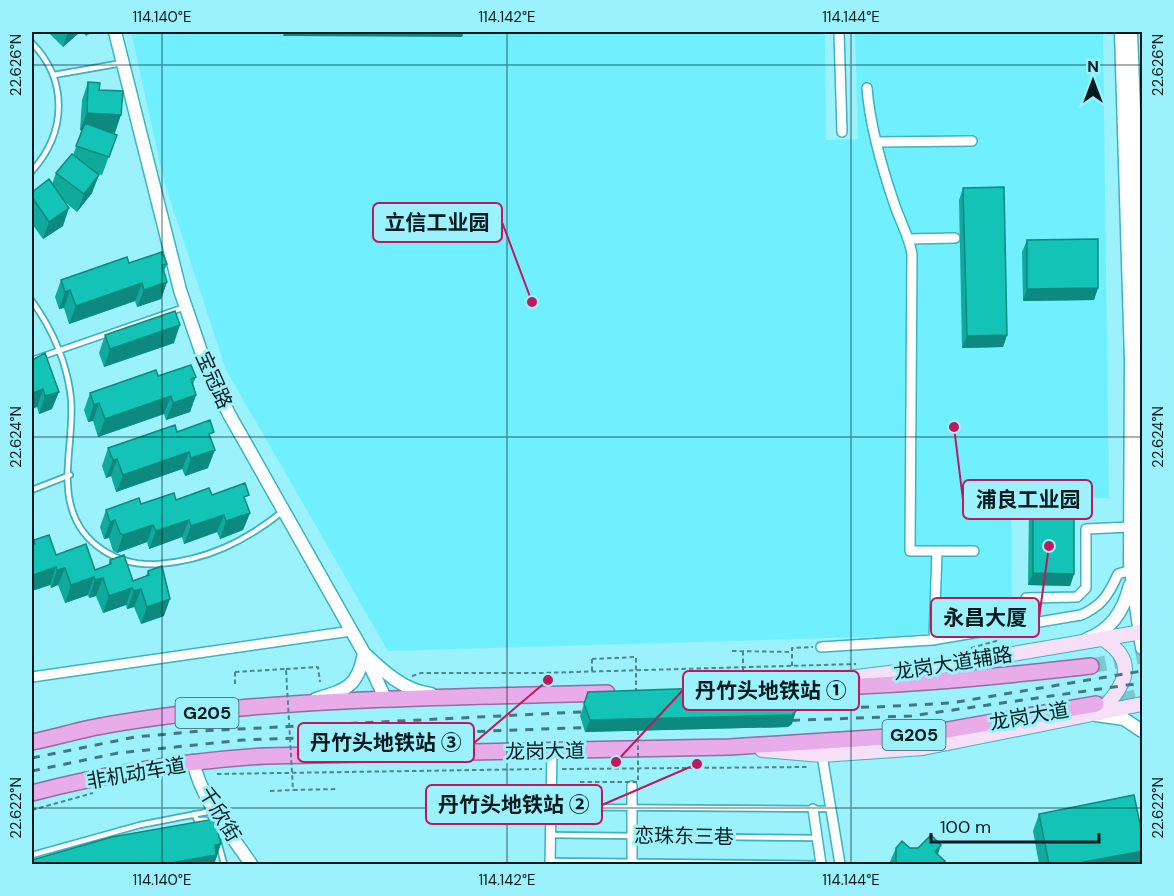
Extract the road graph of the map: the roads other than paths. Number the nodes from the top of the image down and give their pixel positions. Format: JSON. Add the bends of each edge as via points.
{"nodes":[{"id":1,"x":115,"y":32,"type":"edge"},
{"id":2,"x":839,"y":32,"type":"edge"},
{"id":3,"x":1121,"y":32,"type":"edge"},
{"id":4,"x":1131,"y":32,"type":"edge"},
{"id":5,"x":32,"y":43,"type":"edge"},
{"id":6,"x":122,"y":63,"type":"junction"},
{"id":7,"x":54,"y":75,"type":"junction"},
{"id":8,"x":867,"y":88,"type":"dead end"},
{"id":9,"x":1129,"y":121,"type":"junction"},
{"id":10,"x":842,"y":132,"type":"dead end"},
{"id":11,"x":972,"y":141,"type":"dead end"},
{"id":12,"x":877,"y":142,"type":"junction"},
{"id":13,"x":32,"y":171,"type":"edge"},
{"id":14,"x":956,"y":238,"type":"dead end"},
{"id":15,"x":909,"y":239,"type":"junction"},
{"id":16,"x":1142,"y":292,"type":"edge"},
{"id":17,"x":32,"y":302,"type":"edge"},
{"id":18,"x":186,"y":307,"type":"junction"},
{"id":19,"x":58,"y":351,"type":"junction"},
{"id":20,"x":32,"y":360,"type":"edge"},
{"id":21,"x":1136,"y":360,"type":"edge"},
{"id":22,"x":70,"y":475,"type":"junction"},
{"id":23,"x":32,"y":490,"type":"edge"},
{"id":24,"x":285,"y":510,"type":"junction"},
{"id":25,"x":1131,"y":527,"type":"junction"},
{"id":26,"x":937,"y":551,"type":"junction"},
{"id":27,"x":974,"y":551,"type":"dead end"},
{"id":28,"x":1138,"y":577,"type":"edge"},
{"id":29,"x":1026,"y":598,"type":"dead end"},
{"id":30,"x":351,"y":631,"type":"junction"},
{"id":31,"x":1141,"y":632,"type":"edge"},
{"id":32,"x":1103,"y":639,"type":"junction"},
{"id":33,"x":934,"y":640,"type":"junction"},
{"id":34,"x":1072,"y":644,"type":"junction"},
{"id":35,"x":821,"y":647,"type":"road end"},
{"id":36,"x":1143,"y":648,"type":"edge"},
{"id":37,"x":364,"y":653,"type":"junction"},
{"id":38,"x":1091,"y":666,"type":"tunnel mouth"},
{"id":39,"x":32,"y":676,"type":"edge"},
{"id":40,"x":762,"y":687,"type":"joint"},
{"id":41,"x":621,"y":692,"type":"edge"},
{"id":42,"x":468,"y":697,"type":"junction"},
{"id":43,"x":386,"y":700,"type":"junction"},
{"id":44,"x":1143,"y":704,"type":"edge"},
{"id":45,"x":293,"y":705,"type":"junction"},
{"id":46,"x":1095,"y":711,"type":"junction"},
{"id":47,"x":1143,"y":731,"type":"edge"},
{"id":48,"x":32,"y":742,"type":"edge"},
{"id":49,"x":730,"y":747,"type":"junction"},
{"id":50,"x":552,"y":751,"type":"junction"},
{"id":51,"x":823,"y":761,"type":"junction"},
{"id":52,"x":195,"y":768,"type":"junction"},
{"id":53,"x":632,"y":786,"type":"dead end"},
{"id":54,"x":32,"y":793,"type":"edge"},
{"id":55,"x":551,"y":807,"type":"junction"},
{"id":56,"x":632,"y":808,"type":"junction"},
{"id":57,"x":813,"y":809,"type":"junction"},
{"id":58,"x":831,"y":809,"type":"junction"},
{"id":59,"x":215,"y":810,"type":"junction"},
{"id":60,"x":194,"y":814,"type":"junction"},
{"id":61,"x":211,"y":827,"type":"edge"},
{"id":62,"x":551,"y":834,"type":"junction"},
{"id":63,"x":215,"y":835,"type":"edge"},
{"id":64,"x":633,"y":836,"type":"junction"},
{"id":65,"x":817,"y":838,"type":"junction"},
{"id":66,"x":32,"y":855,"type":"edge"},
{"id":67,"x":550,"y":863,"type":"edge"},
{"id":68,"x":632,"y":863,"type":"edge"},
{"id":69,"x":224,"y":864,"type":"edge"},
{"id":70,"x":251,"y":864,"type":"edge"},
{"id":71,"x":821,"y":864,"type":"edge"},
{"id":72,"x":840,"y":864,"type":"edge"}],
"edges":[{"from":1,"to":6,"type":"street","name":"宝冠路"},
{"from":2,"to":10,"type":"street"},
{"from":3,"to":9,"type":"street"},
{"from":4,"to":9,"type":"street"},
{"from":5,"to":7,"type":"lane"},
{"from":6,"to":7,"type":"lane"},
{"from":6,"to":18,"type":"street","name":"宝冠路"},
{"from":7,"to":13,"type":"lane","via":[[58,93],[55,131]]},
{"from":8,"to":12,"type":"street"},
{"from":9,"to":16,"type":"street"},
{"from":9,"to":21,"type":"street"},
{"from":11,"to":12,"type":"street"},
{"from":12,"to":15,"type":"street"},
{"from":14,"to":15,"type":"street"},
{"from":15,"to":26,"type":"street","via":[[913,286],[910,551]]},
{"from":16,"to":21,"type":"street"},
{"from":17,"to":19,"type":"lane"},
{"from":18,"to":19,"type":"lane"},
{"from":18,"to":24,"type":"street","name":"宝冠路","via":[[220,396]]},
{"from":19,"to":20,"type":"lane"},
{"from":19,"to":22,"type":"lane","via":[[70,395],[73,425]]},
{"from":21,"to":25,"type":"street"},
{"from":21,"to":28,"type":"street"},
{"from":22,"to":23,"type":"lane"},
{"from":22,"to":24,"type":"lane","via":[[70,502],[79,527],[96,547],[120,560],[146,565],[184,562],[221,551],[255,534]]},
{"from":24,"to":30,"type":"street","name":"宝冠路"},
{"from":25,"to":28,"type":"street"},
{"from":25,"to":29,"type":"street","via":[[1086,529],[1086,588],[1077,597]]},
{"from":26,"to":27,"type":"street"},
{"from":26,"to":33,"type":"street"},
{"from":28,"to":31,"type":"street"},
{"from":28,"to":33,"type":"street","via":[[1118,574],[1106,599],[1081,615]]},
{"from":28,"to":34,"type":"street","via":[[1116,620],[1094,636]]},
{"from":30,"to":37,"type":"street","name":"宝冠路"},
{"from":30,"to":39,"type":"street"},
{"from":31,"to":32,"type":"main road","name":"龙岗大道辅路"},
{"from":31,"to":36,"type":"street"},
{"from":32,"to":34,"type":"main road","name":"龙岗大道辅路"},
{"from":32,"to":46,"type":"main road","via":[[1118,648],[1124,656],[1125,668],[1123,682]]},
{"from":33,"to":35,"type":"street"},
{"from":34,"to":40,"type":"main road","name":"龙岗大道辅路","via":[[930,668]]},
{"from":37,"to":42,"type":"street","via":[[407,687],[425,693]]},
{"from":37,"to":43,"type":"street","name":"宝冠路"},
{"from":37,"to":45,"type":"street","via":[[361,671],[344,690]]},
{"from":38,"to":40,"type":"highway","name":"龙岗大道","via":[[933,683]]},
{"from":41,"to":42,"type":"highway","number":"G205"},
{"from":42,"to":43,"type":"highway","number":"G205"},
{"from":43,"to":45,"type":"highway","number":"G205"},
{"from":44,"to":46,"type":"main road"},
{"from":45,"to":48,"type":"highway","number":"G205","via":[[107,725]]},
{"from":46,"to":47,"type":"street","via":[[1124,719]]},
{"from":46,"to":49,"type":"highway","name":"龙岗大道","number":"G205","via":[[919,735]]},
{"from":46,"to":51,"type":"main road","via":[[923,748]]},
{"from":49,"to":50,"type":"highway","name":"龙岗大道","number":"G205"},
{"from":49,"to":51,"type":"main road"},
{"from":50,"to":52,"type":"highway","name":"龙岗大道","number":"G205","via":[[265,756]]},
{"from":50,"to":55,"type":"street"},
{"from":51,"to":58,"type":"street"},
{"from":52,"to":54,"type":"highway","name":"龙岗大道","number":"G205","via":[[122,773]]},
{"from":52,"to":59,"type":"street","name":"千欣街"},
{"from":53,"to":56,"type":"street"},
{"from":55,"to":56,"type":"lane"},
{"from":55,"to":62,"type":"street"},
{"from":56,"to":57,"type":"lane"},
{"from":56,"to":64,"type":"street"},
{"from":57,"to":58,"type":"lane"},
{"from":57,"to":65,"type":"street"},
{"from":58,"to":72,"type":"street"},
{"from":59,"to":60,"type":"lane"},
{"from":59,"to":70,"type":"street","name":"千欣街"},
{"from":60,"to":61,"type":"lane"},
{"from":60,"to":66,"type":"lane"},
{"from":62,"to":64,"type":"lane","name":"恋珠东三巷"},
{"from":62,"to":67,"type":"street"},
{"from":63,"to":69,"type":"lane"},
{"from":64,"to":65,"type":"lane","name":"恋珠东三巷"},
{"from":64,"to":68,"type":"street"},
{"from":65,"to":71,"type":"street"},
{"from":67,"to":68,"type":"lane"},
{"from":68,"to":71,"type":"lane"}]}
